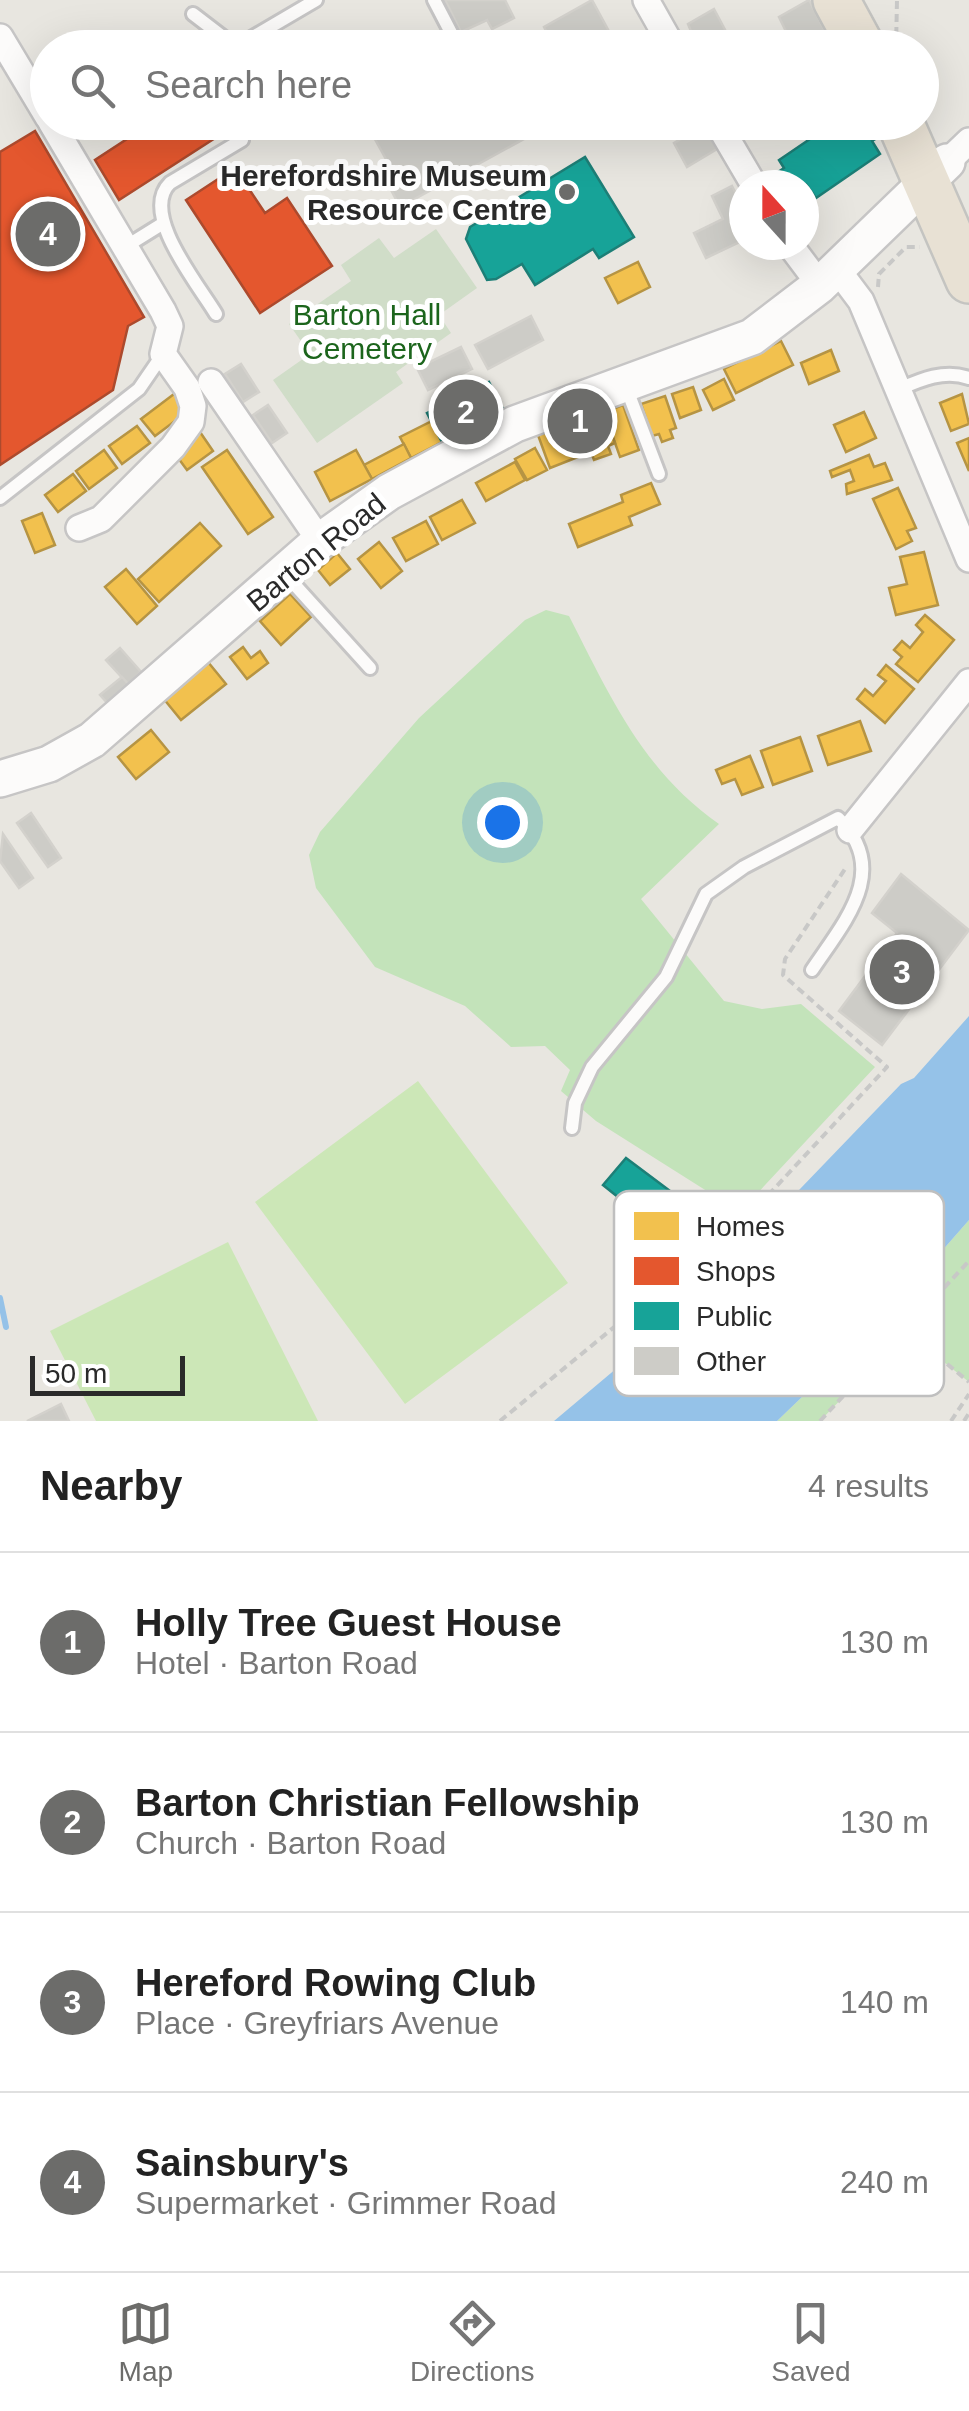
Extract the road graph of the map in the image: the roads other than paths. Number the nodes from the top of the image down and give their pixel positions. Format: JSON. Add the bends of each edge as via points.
{"nodes":[{"id":1,"x":316,"y":0,"type":"edge"},
{"id":2,"x":434,"y":0,"type":"edge"},
{"id":3,"x":646,"y":0,"type":"edge"},
{"id":4,"x":836,"y":0,"type":"edge"},
{"id":5,"x":866,"y":0,"type":"edge"},
{"id":6,"x":193,"y":14,"type":"dead end"},
{"id":7,"x":214,"y":30,"type":"edge"},
{"id":8,"x":265,"y":30,"type":"edge"},
{"id":9,"x":450,"y":30,"type":"edge"},
{"id":10,"x":664,"y":30,"type":"edge"},
{"id":11,"x":852,"y":30,"type":"edge"},
{"id":12,"x":884,"y":30,"type":"edge"},
{"id":13,"x":0,"y":37,"type":"edge"},
{"id":14,"x":30,"y":88,"type":"edge"},
{"id":15,"x":61,"y":140,"type":"edge"},
{"id":16,"x":242,"y":140,"type":"dead end"},
{"id":17,"x":728,"y":140,"type":"edge"},
{"id":18,"x":922,"y":140,"type":"edge"},
{"id":19,"x":948,"y":162,"type":"edge"},
{"id":20,"x":745,"y":170,"type":"edge"},
{"id":21,"x":969,"y":214,"type":"edge"},
{"id":22,"x":162,"y":224,"type":"junction"},
{"id":23,"x":124,"y":246,"type":"junction"},
{"id":24,"x":808,"y":260,"type":"edge"},
{"id":25,"x":828,"y":277,"type":"junction"},
{"id":26,"x":969,"y":280,"type":"edge"},
{"id":27,"x":216,"y":314,"type":"dead end"},
{"id":28,"x":163,"y":354,"type":"junction"},
{"id":29,"x":969,"y":378,"type":"edge"},
{"id":30,"x":211,"y":382,"type":"dead end"},
{"id":31,"x":626,"y":384,"type":"junction"},
{"id":32,"x":897,"y":390,"type":"junction"},
{"id":33,"x":659,"y":474,"type":"dead end"},
{"id":34,"x":0,"y":498,"type":"edge"},
{"id":35,"x":79,"y":528,"type":"dead end"},
{"id":36,"x":320,"y":541,"type":"junction"},
{"id":37,"x":969,"y":559,"type":"edge"},
{"id":38,"x":284,"y":573,"type":"junction"},
{"id":39,"x":370,"y":668,"type":"dead end"},
{"id":40,"x":969,"y":682,"type":"edge"},
{"id":41,"x":0,"y":779,"type":"edge"},
{"id":42,"x":850,"y":830,"type":"junction"},
{"id":43,"x":812,"y":970,"type":"dead end"},
{"id":44,"x":572,"y":1128,"type":"dead end"}],
"edges":[{"from":1,"to":8,"type":"lane"},
{"from":2,"to":9,"type":"lane"},
{"from":3,"to":10,"type":"street"},
{"from":4,"to":11,"type":"highway"},
{"from":5,"to":12,"type":"highway"},
{"from":6,"to":7,"type":"lane"},
{"from":13,"to":14,"type":"street"},
{"from":15,"to":23,"type":"street"},
{"from":16,"to":22,"type":"lane","via":[[161,191]]},
{"from":17,"to":20,"type":"street"},
{"from":18,"to":19,"type":"highway"},
{"from":19,"to":21,"type":"highway"},
{"from":19,"to":25,"type":"street","name":"Barton Road"},
{"from":19,"to":26,"type":"highway"},
{"from":22,"to":23,"type":"lane"},
{"from":22,"to":27,"type":"lane"},
{"from":23,"to":28,"type":"street","via":[[170,326]]},
{"from":24,"to":25,"type":"street"},
{"from":25,"to":31,"type":"street","name":"Barton Road","via":[[752,337]]},
{"from":25,"to":32,"type":"street","via":[[862,301]]},
{"from":28,"to":34,"type":"lane","via":[[139,389]]},
{"from":28,"to":35,"type":"street","via":[[186,388],[191,422],[101,519]]},
{"from":29,"to":32,"type":"lane","via":[[928,377]]},
{"from":30,"to":36,"type":"street"},
{"from":31,"to":33,"type":"lane"},
{"from":31,"to":36,"type":"street","name":"Barton Road","via":[[459,452]]},
{"from":32,"to":37,"type":"street"},
{"from":36,"to":38,"type":"street","name":"Barton Road"},
{"from":38,"to":39,"type":"lane"},
{"from":38,"to":41,"type":"street","name":"Barton Road","via":[[92,740],[49,764]]},
{"from":40,"to":42,"type":"street"},
{"from":42,"to":43,"type":"lane","via":[[865,880],[858,902]]},
{"from":42,"to":44,"type":"lane","via":[[838,818],[706,894],[666,977],[592,1067]]}]}
